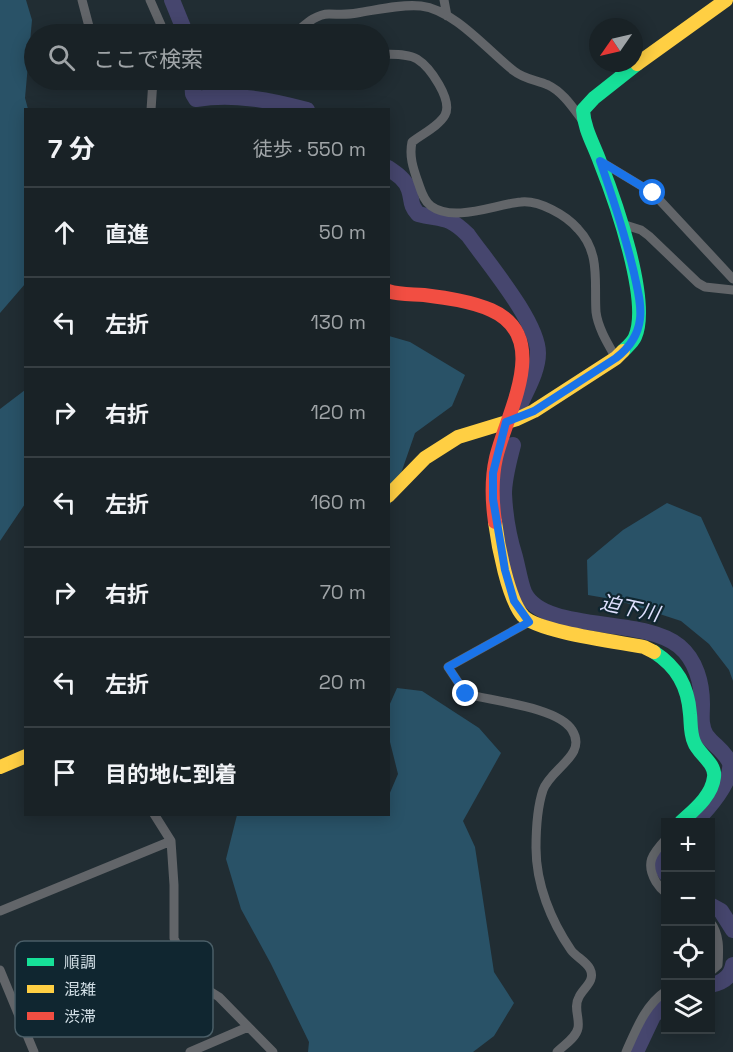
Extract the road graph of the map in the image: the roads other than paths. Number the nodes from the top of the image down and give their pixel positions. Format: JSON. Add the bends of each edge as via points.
{"nodes":[{"id":1,"x":82,"y":0,"type":"edge"},
{"id":2,"x":150,"y":0,"type":"edge"},
{"id":3,"x":444,"y":0,"type":"edge"},
{"id":4,"x":726,"y":0,"type":"edge"},
{"id":5,"x":447,"y":16,"type":"junction"},
{"id":6,"x":88,"y":24,"type":"edge"},
{"id":7,"x":159,"y":24,"type":"edge"},
{"id":8,"x":306,"y":24,"type":"edge"},
{"id":9,"x":390,"y":55,"type":"edge"},
{"id":10,"x":152,"y":90,"type":"edge"},
{"id":11,"x":151,"y":108,"type":"edge"},
{"id":12,"x":584,"y":123,"type":"junction"},
{"id":13,"x":600,"y":161,"type":"junction"},
{"id":14,"x":622,"y":224,"type":"junction"},
{"id":15,"x":733,"y":279,"type":"edge"},
{"id":16,"x":733,"y":290,"type":"edge"},
{"id":17,"x":390,"y":291,"type":"edge"},
{"id":18,"x":616,"y":358,"type":"junction"},
{"id":19,"x":506,"y":422,"type":"junction"},
{"id":20,"x":390,"y":494,"type":"edge"},
{"id":21,"x":529,"y":622,"type":"junction"},
{"id":22,"x":24,"y":757,"type":"edge"},
{"id":23,"x":0,"y":767,"type":"edge"},
{"id":24,"x":155,"y":816,"type":"edge"},
{"id":25,"x":685,"y":818,"type":"edge"},
{"id":26,"x":171,"y":841,"type":"junction"},
{"id":27,"x":661,"y":845,"type":"edge"},
{"id":28,"x":661,"y":890,"type":"edge"},
{"id":29,"x":0,"y":911,"type":"edge"},
{"id":30,"x":715,"y":927,"type":"edge"},
{"id":31,"x":175,"y":941,"type":"edge"},
{"id":32,"x":715,"y":968,"type":"edge"},
{"id":33,"x":0,"y":970,"type":"edge"},
{"id":34,"x":213,"y":993,"type":"edge"},
{"id":35,"x":661,"y":994,"type":"edge"},
{"id":36,"x":15,"y":1006,"type":"edge"},
{"id":37,"x":248,"y":1027,"type":"junction"},
{"id":38,"x":28,"y":1037,"type":"edge"},
{"id":39,"x":34,"y":1052,"type":"edge"},
{"id":40,"x":190,"y":1052,"type":"edge"},
{"id":41,"x":273,"y":1052,"type":"edge"},
{"id":42,"x":557,"y":1052,"type":"edge"},
{"id":43,"x":626,"y":1052,"type":"edge"}],
"edges":[{"from":1,"to":6,"type":"street"},
{"from":2,"to":7,"type":"street"},
{"from":3,"to":5,"type":"street"},
{"from":4,"to":12,"type":"street","via":[[594,98],[583,110]]},
{"from":5,"to":8,"type":"street","via":[[423,6],[407,6],[328,14]]},
{"from":5,"to":12,"type":"street","via":[[514,72],[561,94]]},
{"from":9,"to":18,"type":"street","via":[[417,59],[428,68],[444,93],[444,117],[412,142],[410,153],[424,198],[444,211],[470,212],[523,201],[538,204],[578,228],[593,256],[596,313]]},
{"from":10,"to":11,"type":"street"},
{"from":12,"to":13,"type":"street"},
{"from":13,"to":14,"type":"street"},
{"from":13,"to":15,"type":"street","via":[[653,193]]},
{"from":14,"to":16,"type":"street","via":[[649,236],[698,283]]},
{"from":14,"to":18,"type":"street","via":[[640,318],[634,339]]},
{"from":17,"to":19,"type":"street","via":[[477,306],[510,322],[521,339],[523,351],[518,388]]},
{"from":18,"to":19,"type":"street","via":[[534,411]]},
{"from":19,"to":20,"type":"street","via":[[458,437],[426,458]]},
{"from":19,"to":21,"type":"street","via":[[493,473],[493,499],[514,601]]},
{"from":21,"to":25,"type":"street","via":[[644,647],[670,662],[688,693],[695,745],[714,771],[714,780],[703,800]]},
{"from":21,"to":42,"type":"street","via":[[448,667],[466,694],[559,718],[571,728],[577,741],[574,753],[551,775],[543,789],[537,817],[537,868],[555,926],[592,976],[578,998],[578,1028]]},
{"from":22,"to":23,"type":"street"},
{"from":24,"to":26,"type":"street"},
{"from":26,"to":29,"type":"street"},
{"from":26,"to":31,"type":"street"},
{"from":27,"to":28,"type":"street","via":[[650,861],[650,873]]},
{"from":30,"to":32,"type":"street","via":[[719,952]]},
{"from":33,"to":36,"type":"street"},
{"from":34,"to":37,"type":"street"},
{"from":35,"to":43,"type":"street","via":[[641,1019]]},
{"from":37,"to":40,"type":"street"},
{"from":37,"to":41,"type":"street"},
{"from":38,"to":39,"type":"street"}]}
